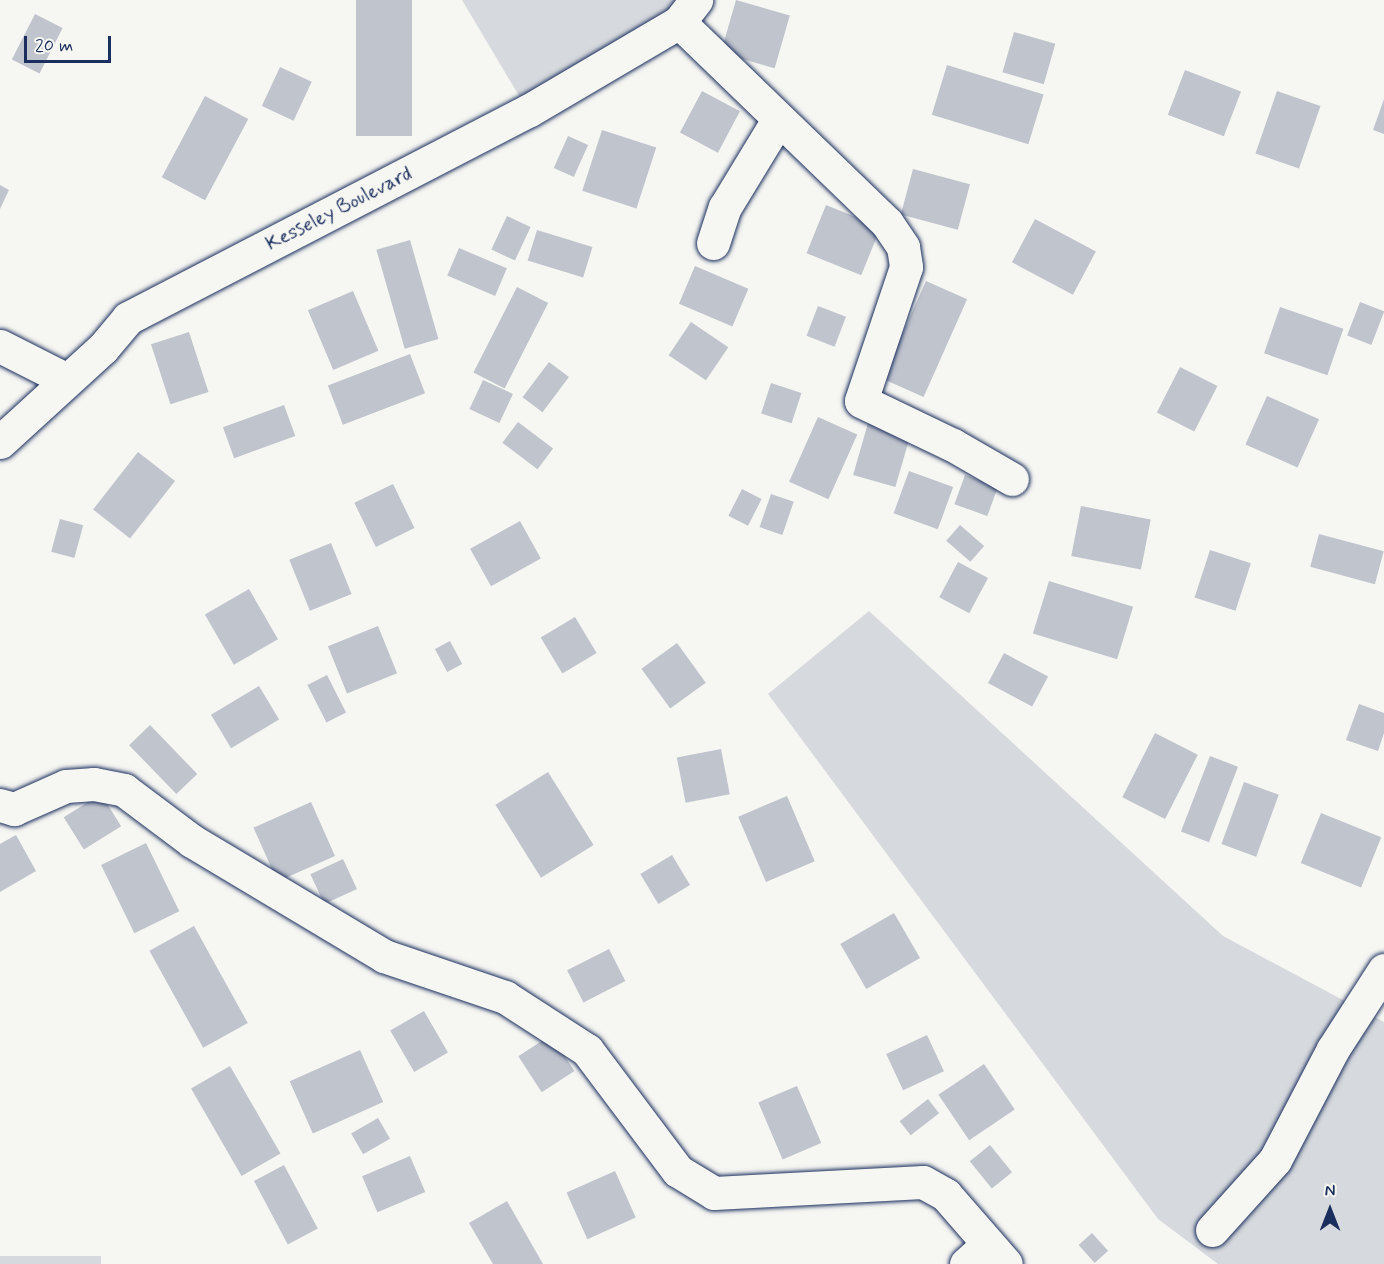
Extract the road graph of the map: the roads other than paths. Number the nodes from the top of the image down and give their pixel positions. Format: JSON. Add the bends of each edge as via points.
{"nodes":[{"id":1,"x":688,"y":11,"type":"edge"},
{"id":2,"x":778,"y":120,"type":"junction"},
{"id":3,"x":713,"y":243,"type":"dead end"},
{"id":4,"x":0,"y":346,"type":"edge"},
{"id":5,"x":65,"y":379,"type":"junction"},
{"id":6,"x":0,"y":442,"type":"edge"},
{"id":7,"x":1012,"y":479,"type":"dead end"},
{"id":8,"x":0,"y":805,"type":"edge"},
{"id":9,"x":1384,"y":970,"type":"edge"},
{"id":10,"x":1212,"y":1230,"type":"dead end"},
{"id":11,"x":986,"y":1258,"type":"edge"}],
"edges":[{"from":1,"to":2,"type":"street"},
{"from":1,"to":5,"type":"street","name":"Kesseley Boulevard","via":[[528,111],[128,318],[103,348]]},
{"from":2,"to":3,"type":"street","via":[[725,207]]},
{"from":2,"to":7,"type":"street","via":[[887,223],[903,247],[906,267],[861,401],[953,445]]},
{"from":4,"to":5,"type":"street"},
{"from":5,"to":6,"type":"street","name":"Kesseley Boulevard"},
{"from":8,"to":11,"type":"street","via":[[14,809],[66,786],[94,784],[124,790],[192,841],[384,956],[505,997],[587,1050],[678,1171],[714,1193],[922,1182],[946,1196]]},
{"from":9,"to":10,"type":"street","via":[[1333,1049],[1275,1160]]}]}
